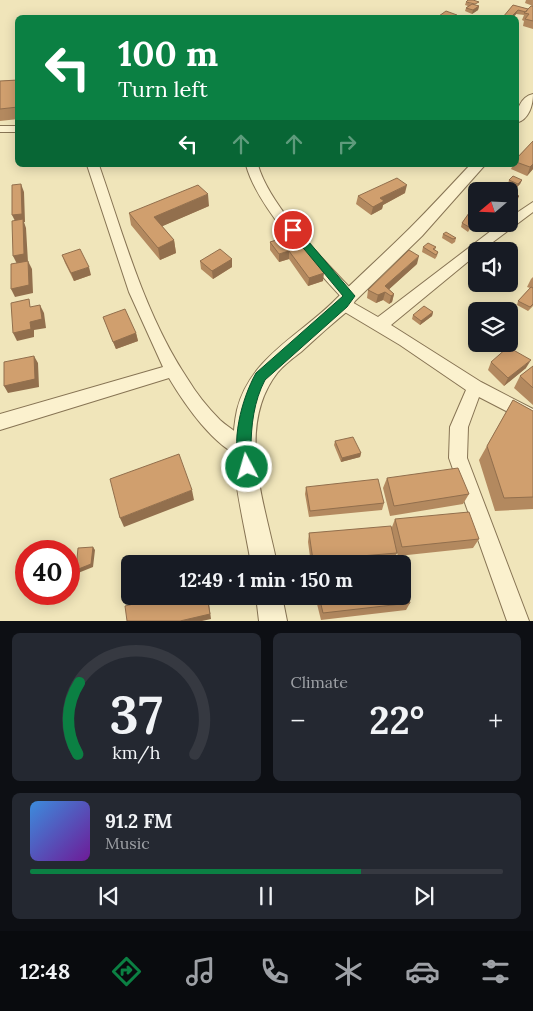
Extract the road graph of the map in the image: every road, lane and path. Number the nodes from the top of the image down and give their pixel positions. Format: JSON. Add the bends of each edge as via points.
{"nodes":[{"id":1,"x":533,"y":98,"type":"edge"},
{"id":2,"x":519,"y":115,"type":"edge"},
{"id":3,"x":0,"y":129,"type":"edge"},
{"id":4,"x":15,"y":129,"type":"edge"},
{"id":5,"x":94,"y":167,"type":"edge"},
{"id":6,"x":252,"y":167,"type":"edge"},
{"id":7,"x":476,"y":167,"type":"edge"},
{"id":8,"x":533,"y":206,"type":"edge"},
{"id":9,"x":346,"y":300,"type":"junction"},
{"id":10,"x":379,"y":325,"type":"junction"},
{"id":11,"x":174,"y":370,"type":"junction"},
{"id":12,"x":475,"y":387,"type":"junction"},
{"id":13,"x":533,"y":417,"type":"edge"},
{"id":14,"x":0,"y":422,"type":"edge"},
{"id":15,"x":244,"y":450,"type":"junction"},
{"id":16,"x":262,"y":555,"type":"edge"},
{"id":17,"x":270,"y":605,"type":"edge"},
{"id":18,"x":273,"y":621,"type":"edge"},
{"id":19,"x":518,"y":621,"type":"edge"}],
"edges":[{"from":1,"to":2,"type":"street"},
{"from":3,"to":4,"type":"street"},
{"from":5,"to":11,"type":"street","via":[[135,285]]},
{"from":6,"to":9,"type":"street","via":[[254,175],[283,217]]},
{"from":7,"to":9,"type":"street"},
{"from":8,"to":10,"type":"street"},
{"from":9,"to":10,"type":"street"},
{"from":9,"to":15,"type":"street","via":[[261,376],[248,405]]},
{"from":10,"to":12,"type":"street"},
{"from":11,"to":14,"type":"street"},
{"from":11,"to":15,"type":"street","via":[[199,409]]},
{"from":12,"to":13,"type":"street"},
{"from":12,"to":19,"type":"street","via":[[459,427],[458,458]]},
{"from":15,"to":16,"type":"street"},
{"from":17,"to":18,"type":"street"}]}
